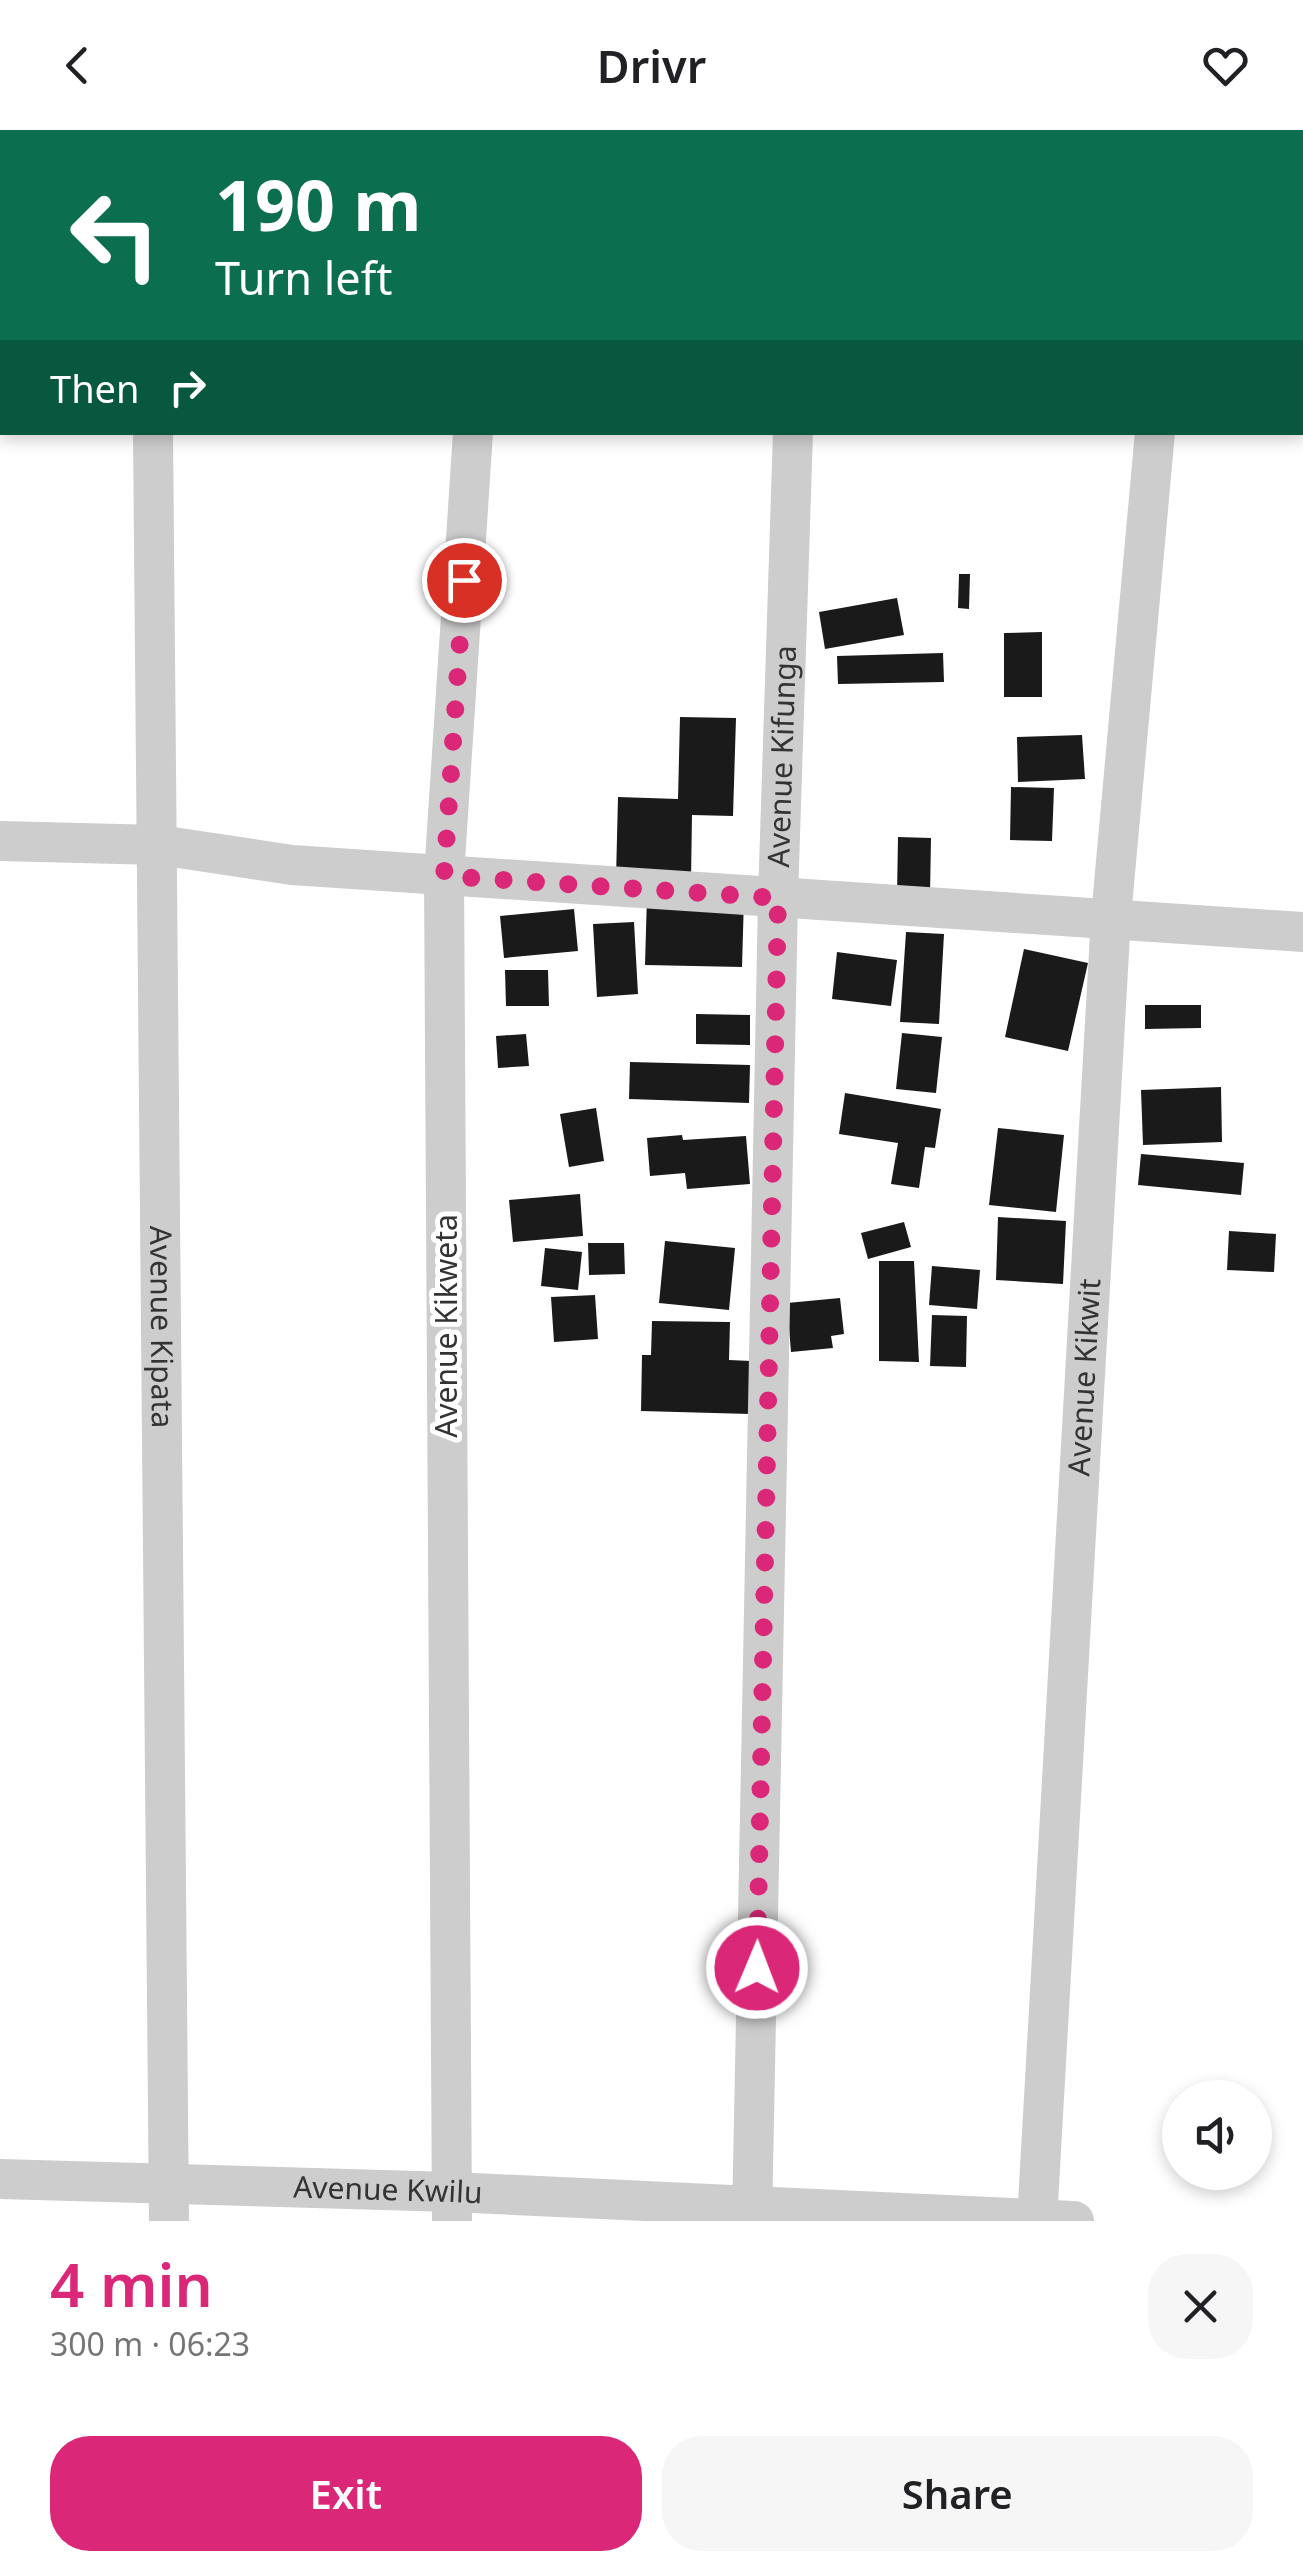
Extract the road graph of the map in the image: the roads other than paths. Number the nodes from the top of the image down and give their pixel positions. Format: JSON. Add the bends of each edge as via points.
{"nodes":[{"id":1,"x":154,"y":435,"type":"edge"},
{"id":2,"x":474,"y":435,"type":"edge"},
{"id":3,"x":792,"y":435,"type":"edge"},
{"id":4,"x":1155,"y":435,"type":"edge"},
{"id":5,"x":0,"y":841,"type":"edge"},
{"id":6,"x":158,"y":846,"type":"junction"},
{"id":7,"x":444,"y":876,"type":"junction"},
{"id":8,"x":778,"y":898,"type":"junction"},
{"id":9,"x":1111,"y":917,"type":"junction"},
{"id":10,"x":1303,"y":932,"type":"edge"},
{"id":11,"x":0,"y":2179,"type":"edge"},
{"id":12,"x":170,"y":2202,"type":"edge"},
{"id":13,"x":452,"y":2206,"type":"edge"},
{"id":14,"x":752,"y":2214,"type":"edge"},
{"id":15,"x":1049,"y":2220,"type":"edge"}],
"edges":[{"from":1,"to":6,"type":"street","name":"Avenue Kipata"},
{"from":2,"to":7,"type":"street","name":"Avenue Kikweta"},
{"from":3,"to":8,"type":"street","name":"Avenue Kifunga"},
{"from":4,"to":9,"type":"street","name":"Avenue Kikwit"},
{"from":5,"to":6,"type":"street"},
{"from":6,"to":7,"type":"street"},
{"from":6,"to":12,"type":"street","name":"Avenue Kipata"},
{"from":7,"to":8,"type":"street"},
{"from":7,"to":13,"type":"street","name":"Avenue Kikweta"},
{"from":8,"to":9,"type":"street"},
{"from":8,"to":14,"type":"street","name":"Avenue Kifunga"},
{"from":9,"to":10,"type":"street"},
{"from":9,"to":15,"type":"street","name":"Avenue Kikwit"},
{"from":11,"to":12,"type":"street","name":"Avenue Kwilu"},
{"from":12,"to":13,"type":"street","name":"Avenue Kwilu"},
{"from":13,"to":14,"type":"street","name":"Avenue Kwilu"},
{"from":14,"to":15,"type":"street","name":"Avenue Kwilu"}]}
